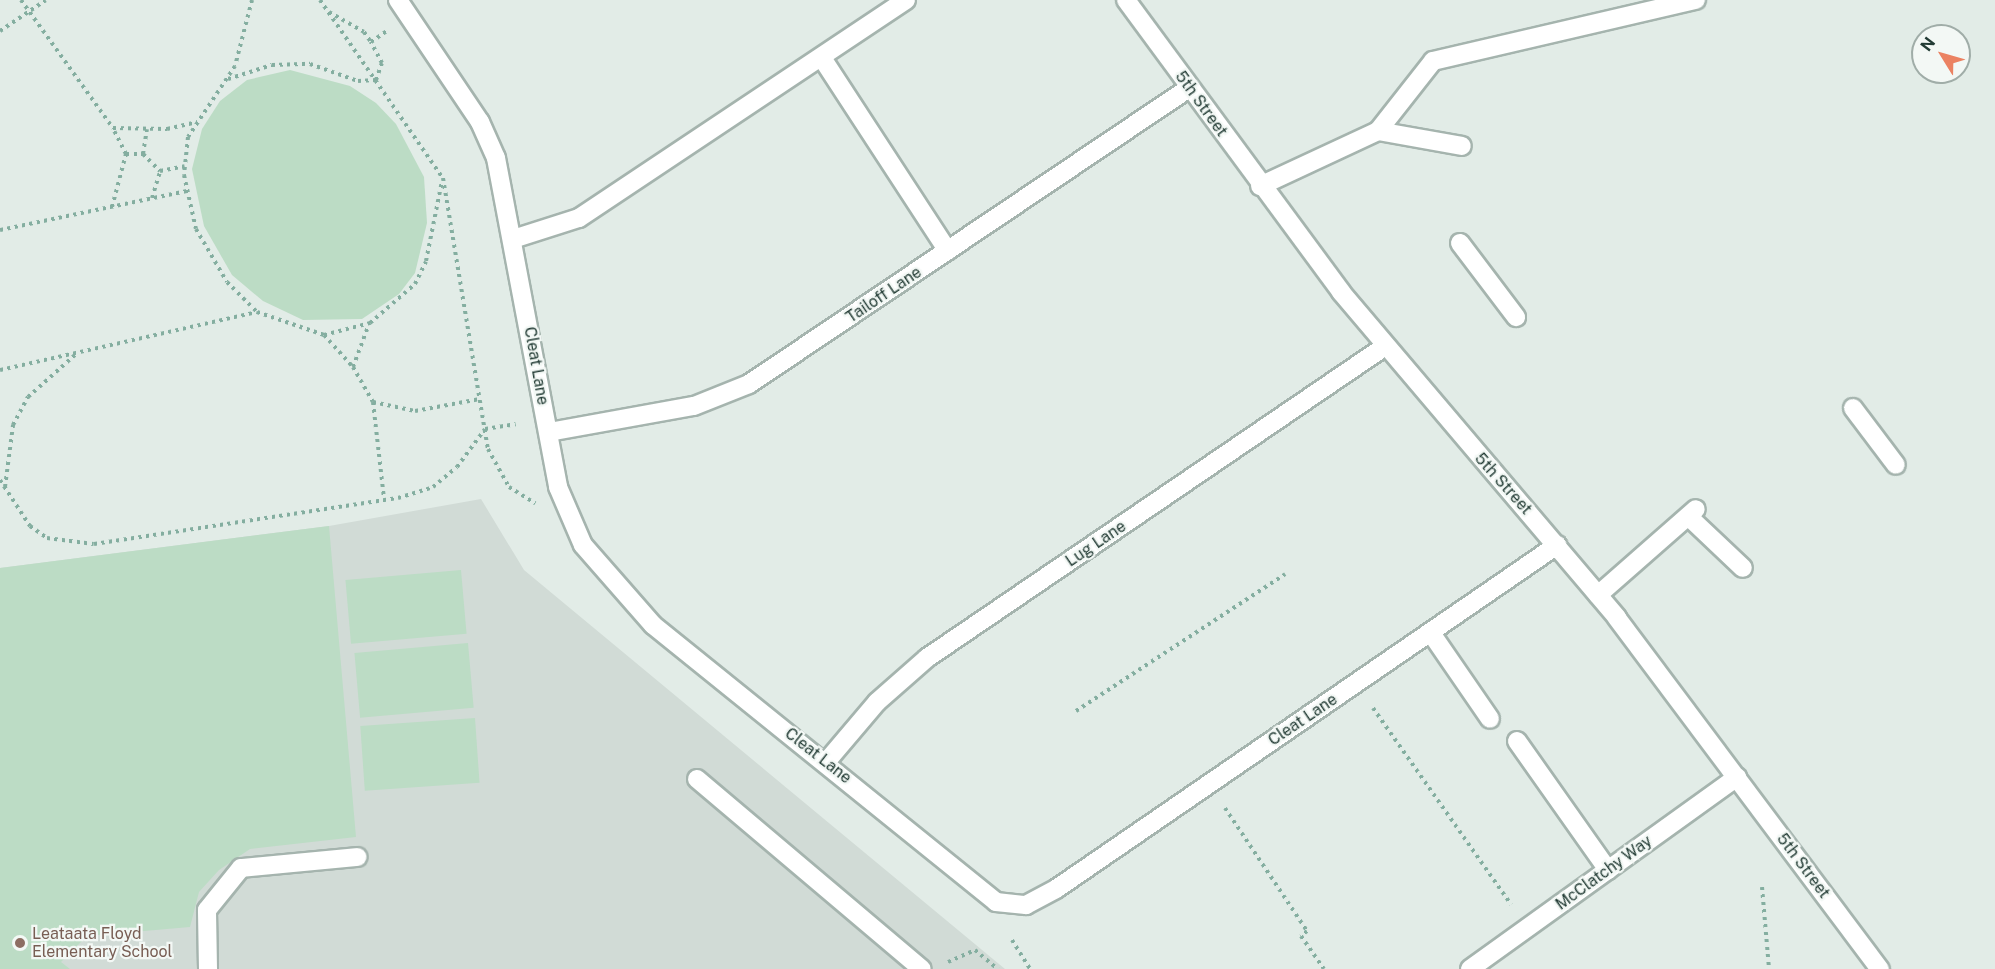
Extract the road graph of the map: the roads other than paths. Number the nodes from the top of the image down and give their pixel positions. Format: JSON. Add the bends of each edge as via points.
{"nodes":[{"id":1,"x":398,"y":0,"type":"edge"},
{"id":2,"x":906,"y":0,"type":"edge"},
{"id":3,"x":1126,"y":0,"type":"edge"},
{"id":4,"x":1696,"y":0,"type":"edge"},
{"id":5,"x":822,"y":58,"type":"junction"},
{"id":6,"x":1189,"y":88,"type":"junction"},
{"id":7,"x":1378,"y":131,"type":"junction"},
{"id":8,"x":1462,"y":146,"type":"dead end"},
{"id":9,"x":1260,"y":186,"type":"junction"},
{"id":10,"x":513,"y":239,"type":"junction"},
{"id":11,"x":1460,"y":243,"type":"dead end"},
{"id":12,"x":948,"y":251,"type":"junction"},
{"id":13,"x":1516,"y":317,"type":"dead end"},
{"id":14,"x":1384,"y":347,"type":"junction"},
{"id":15,"x":1853,"y":408,"type":"dead end"},
{"id":16,"x":549,"y":432,"type":"junction"},
{"id":17,"x":1896,"y":465,"type":"dead end"},
{"id":18,"x":1557,"y":545,"type":"junction"},
{"id":19,"x":1743,"y":568,"type":"dead end"},
{"id":20,"x":1598,"y":595,"type":"junction"},
{"id":21,"x":1431,"y":633,"type":"junction"},
{"id":22,"x":1490,"y":719,"type":"dead end"},
{"id":23,"x":1518,"y":741,"type":"dead end"},
{"id":24,"x":827,"y":761,"type":"junction"},
{"id":25,"x":1737,"y":777,"type":"junction"},
{"id":26,"x":697,"y":779,"type":"dead end"},
{"id":27,"x":357,"y":857,"type":"dead end"},
{"id":28,"x":1608,"y":870,"type":"junction"},
{"id":29,"x":208,"y":969,"type":"edge"},
{"id":30,"x":922,"y":969,"type":"edge"},
{"id":31,"x":1470,"y":969,"type":"edge"},
{"id":32,"x":1880,"y":969,"type":"edge"}],
"edges":[{"from":1,"to":10,"type":"street","name":"Cleat Lane","via":[[489,140]]},
{"from":2,"to":5,"type":"street"},
{"from":3,"to":6,"type":"street","name":"5th Street"},
{"from":4,"to":7,"type":"street","via":[[1433,61]]},
{"from":5,"to":10,"type":"street","via":[[579,218]]},
{"from":5,"to":12,"type":"street"},
{"from":6,"to":9,"type":"street","name":"5th Street"},
{"from":6,"to":12,"type":"street","name":"Tailoff Lane"},
{"from":7,"to":8,"type":"street"},
{"from":7,"to":9,"type":"street"},
{"from":9,"to":14,"type":"street","name":"5th Street"},
{"from":10,"to":16,"type":"street","name":"Cleat Lane"},
{"from":11,"to":13,"type":"street"},
{"from":12,"to":16,"type":"street","name":"Tailoff Lane","via":[[749,384],[686,408]]},
{"from":14,"to":18,"type":"street","name":"5th Street"},
{"from":14,"to":24,"type":"street","name":"Lug Lane","via":[[927,658],[878,702]]},
{"from":15,"to":17,"type":"street"},
{"from":16,"to":24,"type":"street","name":"Cleat Lane","via":[[569,518],[598,566],[634,608]]},
{"from":18,"to":20,"type":"street","name":"5th Street"},
{"from":18,"to":21,"type":"street","name":"Cleat Lane"},
{"from":19,"to":20,"type":"street","via":[[1692,513]]},
{"from":20,"to":25,"type":"street","name":"5th Street"},
{"from":21,"to":22,"type":"street"},
{"from":21,"to":24,"type":"street","name":"Cleat Lane","via":[[1026,905],[996,902]]},
{"from":23,"to":28,"type":"street"},
{"from":25,"to":28,"type":"street","name":"McClatchy Way"},
{"from":25,"to":32,"type":"street","name":"5th Street"},
{"from":26,"to":30,"type":"street"},
{"from":27,"to":29,"type":"street","via":[[241,868],[207,910]]},
{"from":28,"to":31,"type":"street","name":"McClatchy Way"}]}
